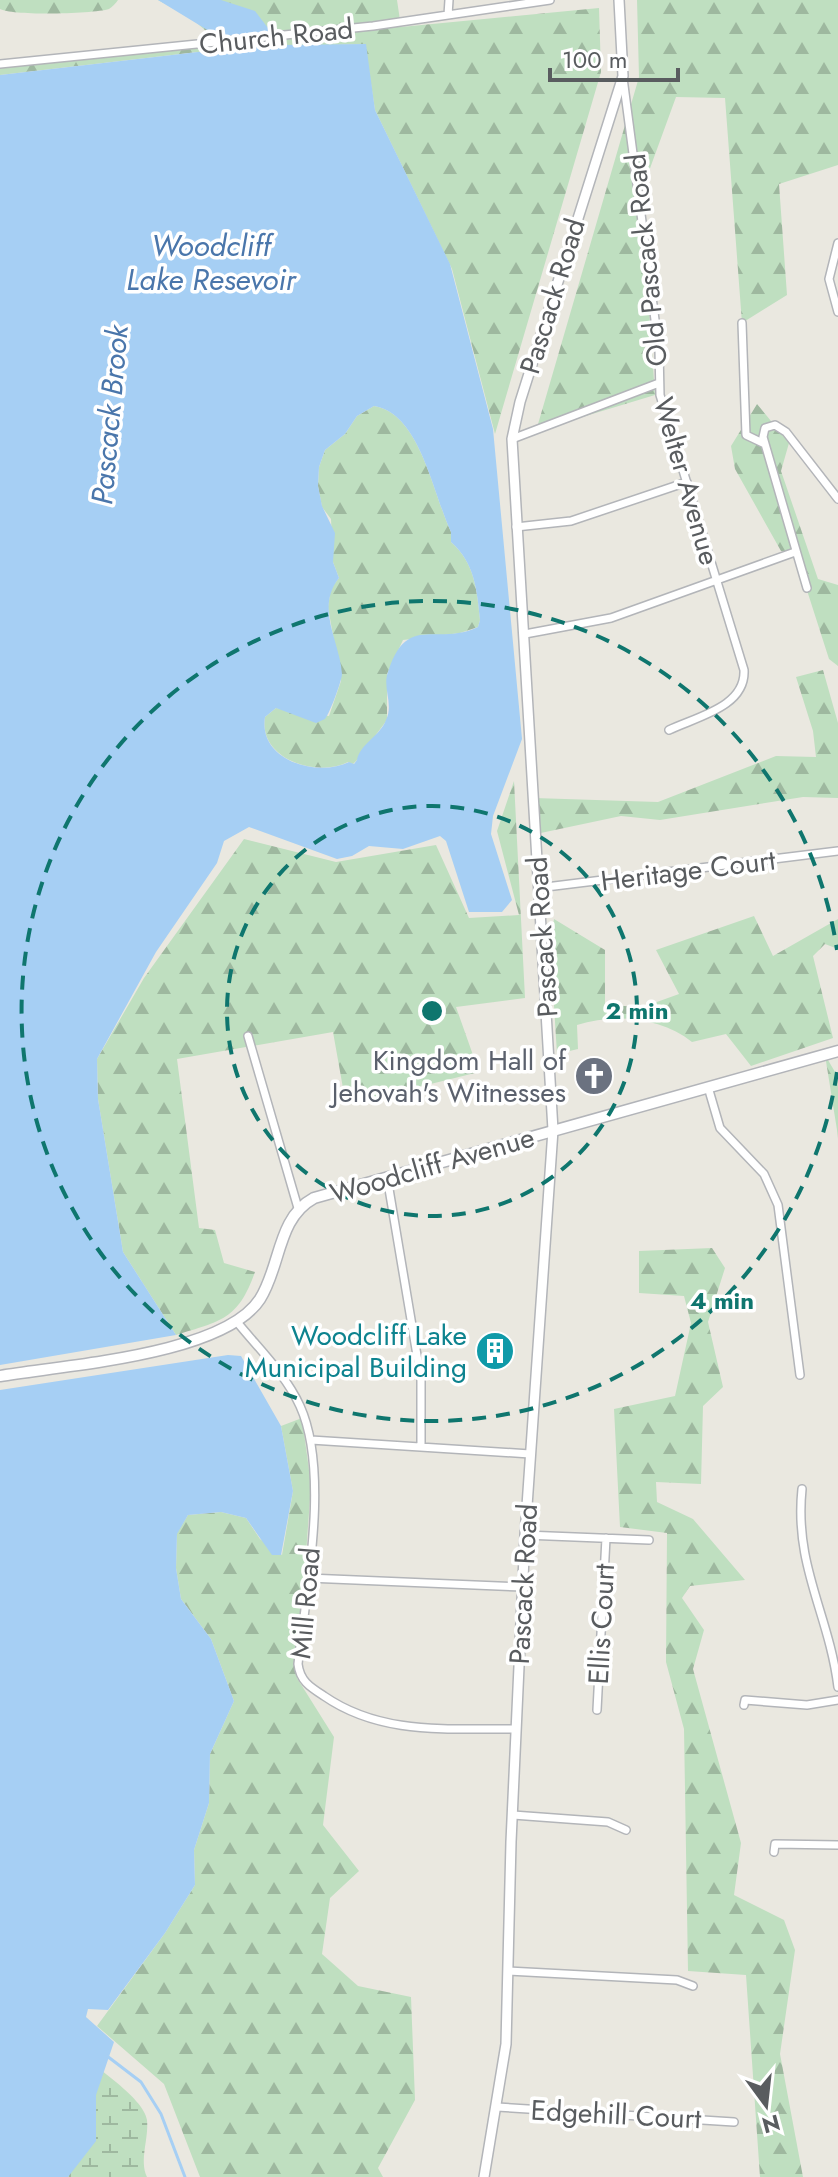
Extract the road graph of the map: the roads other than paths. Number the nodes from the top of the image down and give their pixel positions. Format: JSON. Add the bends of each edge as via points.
{"nodes":[{"id":1,"x":449,"y":0,"type":"edge"},
{"id":2,"x":550,"y":0,"type":"edge"},
{"id":3,"x":619,"y":0,"type":"edge"},
{"id":4,"x":448,"y":15,"type":"junction"},
{"id":5,"x":0,"y":64,"type":"edge"},
{"id":6,"x":623,"y":76,"type":"junction"},
{"id":7,"x":838,"y":243,"type":"edge"},
{"id":8,"x":838,"y":312,"type":"edge"},
{"id":9,"x":742,"y":323,"type":"dead end"},
{"id":10,"x":659,"y":383,"type":"junction"},
{"id":11,"x":512,"y":439,"type":"junction"},
{"id":12,"x":765,"y":444,"type":"junction"},
{"id":13,"x":687,"y":482,"type":"junction"},
{"id":14,"x":838,"y":499,"type":"edge"},
{"id":15,"x":516,"y":527,"type":"junction"},
{"id":16,"x":795,"y":552,"type":"junction"},
{"id":17,"x":716,"y":579,"type":"junction"},
{"id":18,"x":807,"y":588,"type":"dead end"},
{"id":19,"x":525,"y":634,"type":"junction"},
{"id":20,"x":669,"y":730,"type":"dead end"},
{"id":21,"x":838,"y":851,"type":"edge"},
{"id":22,"x":538,"y":888,"type":"junction"},
{"id":23,"x":248,"y":1036,"type":"dead end"},
{"id":24,"x":838,"y":1051,"type":"edge"},
{"id":25,"x":708,"y":1087,"type":"junction"},
{"id":26,"x":553,"y":1130,"type":"junction"},
{"id":27,"x":387,"y":1177,"type":"junction"},
{"id":28,"x":298,"y":1208,"type":"junction"},
{"id":29,"x":237,"y":1322,"type":"junction"},
{"id":30,"x":800,"y":1375,"type":"dead end"},
{"id":31,"x":0,"y":1376,"type":"edge"},
{"id":32,"x":311,"y":1440,"type":"junction"},
{"id":33,"x":421,"y":1447,"type":"junction"},
{"id":34,"x":530,"y":1454,"type":"junction"},
{"id":35,"x":802,"y":1489,"type":"dead end"},
{"id":36,"x":525,"y":1535,"type":"junction"},
{"id":37,"x":606,"y":1538,"type":"junction"},
{"id":38,"x":649,"y":1540,"type":"dead end"},
{"id":39,"x":308,"y":1578,"type":"junction"},
{"id":40,"x":523,"y":1587,"type":"junction"},
{"id":41,"x":838,"y":1687,"type":"edge"},
{"id":42,"x":838,"y":1700,"type":"edge"},
{"id":43,"x":744,"y":1705,"type":"dead end"},
{"id":44,"x":597,"y":1710,"type":"dead end"},
{"id":45,"x":516,"y":1729,"type":"junction"},
{"id":46,"x":513,"y":1815,"type":"junction"},
{"id":47,"x":626,"y":1830,"type":"dead end"},
{"id":48,"x":838,"y":1845,"type":"edge"},
{"id":49,"x":774,"y":1852,"type":"dead end"},
{"id":50,"x":508,"y":1971,"type":"junction"},
{"id":51,"x":693,"y":1986,"type":"dead end"},
{"id":52,"x":497,"y":2107,"type":"junction"},
{"id":53,"x":734,"y":2122,"type":"dead end"},
{"id":54,"x":484,"y":2177,"type":"edge"}],
"edges":[{"from":1,"to":4,"type":"street"},
{"from":2,"to":4,"type":"street","name":"Church Road"},
{"from":3,"to":6,"type":"street","name":"Pascack Road"},
{"from":4,"to":5,"type":"street","name":"Church Road"},
{"from":6,"to":10,"type":"street","name":"Old Pascack Road"},
{"from":6,"to":11,"type":"street","name":"Pascack Road"},
{"from":7,"to":8,"type":"street","via":[[829,279]]},
{"from":9,"to":12,"type":"street","via":[[746,435]]},
{"from":10,"to":11,"type":"street","name":"Old Pascack Road"},
{"from":10,"to":13,"type":"street","name":"Welter Avenue"},
{"from":11,"to":15,"type":"street","name":"Pascack Road"},
{"from":12,"to":14,"type":"street","via":[[765,428],[779,426]]},
{"from":12,"to":16,"type":"street"},
{"from":13,"to":15,"type":"street","via":[[583,518]]},
{"from":13,"to":17,"type":"street","name":"Welter Avenue"},
{"from":15,"to":19,"type":"street","name":"Pascack Road"},
{"from":16,"to":17,"type":"street"},
{"from":16,"to":18,"type":"street"},
{"from":17,"to":19,"type":"street","via":[[611,618]]},
{"from":17,"to":20,"type":"street","name":"Welter Avenue","via":[[744,670],[743,687],[731,701]]},
{"from":19,"to":22,"type":"street","name":"Pascack Road"},
{"from":21,"to":22,"type":"street","name":"Heritage Court"},
{"from":22,"to":26,"type":"street","name":"Pascack Road"},
{"from":23,"to":28,"type":"street"},
{"from":24,"to":25,"type":"main road","name":"Woodcliff Avenue"},
{"from":25,"to":26,"type":"main road","name":"Woodcliff Avenue"},
{"from":25,"to":30,"type":"street","via":[[720,1128],[764,1174],[778,1205]]},
{"from":26,"to":27,"type":"main road","name":"Woodcliff Avenue"},
{"from":26,"to":34,"type":"street","name":"Pascack Road"},
{"from":27,"to":28,"type":"main road","name":"Woodcliff Avenue","via":[[328,1193]]},
{"from":27,"to":33,"type":"street","via":[[421,1379]]},
{"from":28,"to":29,"type":"main road","name":"Woodcliff Avenue","via":[[263,1295]]},
{"from":29,"to":31,"type":"main road","name":"Woodcliff Avenue","via":[[189,1344]]},
{"from":29,"to":32,"type":"street","name":"Mill Road","via":[[290,1388]]},
{"from":32,"to":33,"type":"street"},
{"from":32,"to":39,"type":"street","name":"Mill Road","via":[[315,1479]]},
{"from":33,"to":34,"type":"street"},
{"from":34,"to":36,"type":"street","name":"Pascack Road"},
{"from":35,"to":41,"type":"street","via":[[805,1565],[831,1645]]},
{"from":36,"to":37,"type":"street"},
{"from":36,"to":40,"type":"street","name":"Pascack Road"},
{"from":37,"to":38,"type":"street"},
{"from":37,"to":44,"type":"street","name":"Ellis Court"},
{"from":39,"to":40,"type":"street"},
{"from":39,"to":45,"type":"street","name":"Mill Road","via":[[298,1664],[307,1685],[356,1715],[393,1726]]},
{"from":40,"to":45,"type":"street","name":"Pascack Road"},
{"from":42,"to":43,"type":"street","via":[[807,1705],[745,1700]]},
{"from":45,"to":46,"type":"street","name":"Pascack Road"},
{"from":46,"to":47,"type":"street","via":[[608,1822]]},
{"from":46,"to":50,"type":"street","name":"Pascack Road"},
{"from":48,"to":49,"type":"street","via":[[775,1844]]},
{"from":50,"to":51,"type":"street","via":[[677,1980]]},
{"from":50,"to":52,"type":"street","name":"Pascack Road"},
{"from":52,"to":53,"type":"street","name":"Edgehill Court"},
{"from":52,"to":54,"type":"street","name":"Pascack Road"}]}
